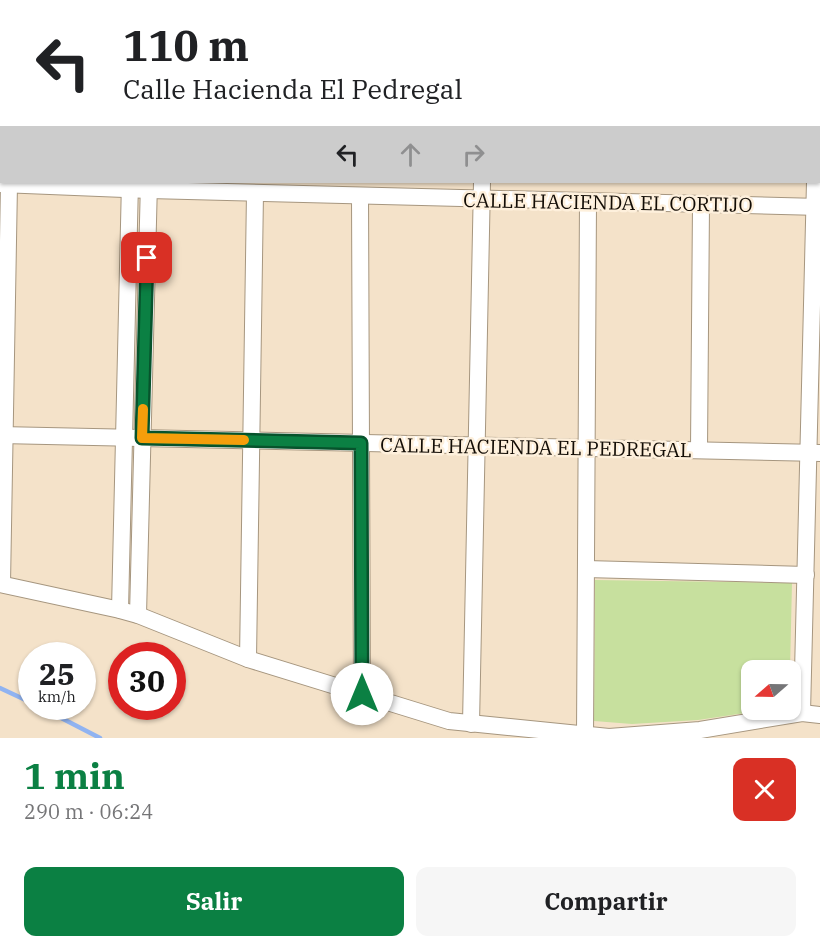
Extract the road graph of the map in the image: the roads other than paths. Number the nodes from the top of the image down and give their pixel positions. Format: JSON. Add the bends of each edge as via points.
{"nodes":[{"id":1,"x":482,"y":183,"type":"edge"},
{"id":2,"x":815,"y":183,"type":"edge"},
{"id":3,"x":4,"y":184,"type":"edge"},
{"id":4,"x":130,"y":185,"type":"edge"},
{"id":5,"x":149,"y":186,"type":"edge"},
{"id":6,"x":255,"y":193,"type":"junction"},
{"id":7,"x":360,"y":196,"type":"junction"},
{"id":8,"x":482,"y":200,"type":"junction"},
{"id":9,"x":588,"y":202,"type":"junction"},
{"id":10,"x":701,"y":205,"type":"junction"},
{"id":11,"x":817,"y":207,"type":"edge"},
{"id":12,"x":2,"y":435,"type":"edge"},
{"id":13,"x":124,"y":438,"type":"junction"},
{"id":14,"x":142,"y":438,"type":"junction"},
{"id":15,"x":251,"y":440,"type":"junction"},
{"id":16,"x":361,"y":443,"type":"junction"},
{"id":17,"x":477,"y":445,"type":"junction"},
{"id":18,"x":587,"y":448,"type":"junction"},
{"id":19,"x":699,"y":450,"type":"junction"},
{"id":20,"x":814,"y":453,"type":"edge"},
{"id":21,"x":586,"y":568,"type":"junction"},
{"id":22,"x":806,"y":575,"type":"junction"},
{"id":23,"x":1,"y":584,"type":"edge"},
{"id":24,"x":120,"y":610,"type":"junction"},
{"id":25,"x":138,"y":615,"type":"junction"},
{"id":26,"x":248,"y":659,"type":"junction"},
{"id":27,"x":362,"y":694,"type":"junction"},
{"id":28,"x":802,"y":713,"type":"junction"},
{"id":29,"x":820,"y":715,"type":"edge"},
{"id":30,"x":471,"y":724,"type":"junction"},
{"id":31,"x":585,"y":735,"type":"junction"}],
"edges":[{"from":1,"to":8,"type":"street"},
{"from":2,"to":11,"type":"street"},
{"from":3,"to":4,"type":"street","name":"CALLE HACIENDA EL CORTIJO"},
{"from":3,"to":12,"type":"street"},
{"from":4,"to":5,"type":"street","name":"CALLE HACIENDA EL CORTIJO"},
{"from":4,"to":13,"type":"street"},
{"from":5,"to":6,"type":"street","name":"CALLE HACIENDA EL CORTIJO"},
{"from":5,"to":14,"type":"street"},
{"from":6,"to":7,"type":"street","name":"CALLE HACIENDA EL CORTIJO"},
{"from":6,"to":15,"type":"street"},
{"from":7,"to":8,"type":"street","name":"CALLE HACIENDA EL CORTIJO"},
{"from":7,"to":16,"type":"street"},
{"from":8,"to":9,"type":"street","name":"CALLE HACIENDA EL CORTIJO"},
{"from":8,"to":17,"type":"street"},
{"from":9,"to":10,"type":"street","name":"CALLE HACIENDA EL CORTIJO"},
{"from":9,"to":18,"type":"street"},
{"from":10,"to":11,"type":"street","name":"CALLE HACIENDA EL CORTIJO"},
{"from":10,"to":19,"type":"street"},
{"from":11,"to":20,"type":"street"},
{"from":12,"to":13,"type":"street","name":"CALLE HACIENDA EL PEDREGAL"},
{"from":12,"to":23,"type":"street"},
{"from":13,"to":14,"type":"street","name":"CALLE HACIENDA EL PEDREGAL"},
{"from":13,"to":24,"type":"street"},
{"from":14,"to":15,"type":"street","name":"CALLE HACIENDA EL PEDREGAL"},
{"from":14,"to":25,"type":"street"},
{"from":15,"to":16,"type":"street","name":"CALLE HACIENDA EL PEDREGAL"},
{"from":15,"to":26,"type":"street"},
{"from":16,"to":17,"type":"street","name":"CALLE HACIENDA EL PEDREGAL"},
{"from":16,"to":27,"type":"street"},
{"from":17,"to":18,"type":"street","name":"CALLE HACIENDA EL PEDREGAL"},
{"from":17,"to":30,"type":"street"},
{"from":18,"to":19,"type":"street","name":"CALLE HACIENDA EL PEDREGAL"},
{"from":18,"to":21,"type":"street"},
{"from":19,"to":20,"type":"street","name":"CALLE HACIENDA EL PEDREGAL"},
{"from":20,"to":22,"type":"street"},
{"from":21,"to":22,"type":"street"},
{"from":21,"to":31,"type":"street"},
{"from":22,"to":28,"type":"street"},
{"from":23,"to":24,"type":"street"},
{"from":24,"to":25,"type":"street"},
{"from":25,"to":26,"type":"street"},
{"from":26,"to":27,"type":"street"},
{"from":27,"to":30,"type":"street","via":[[449,722]]},
{"from":28,"to":29,"type":"street"},
{"from":28,"to":31,"type":"street","via":[[700,730],[609,737]]},
{"from":30,"to":31,"type":"street"}]}
